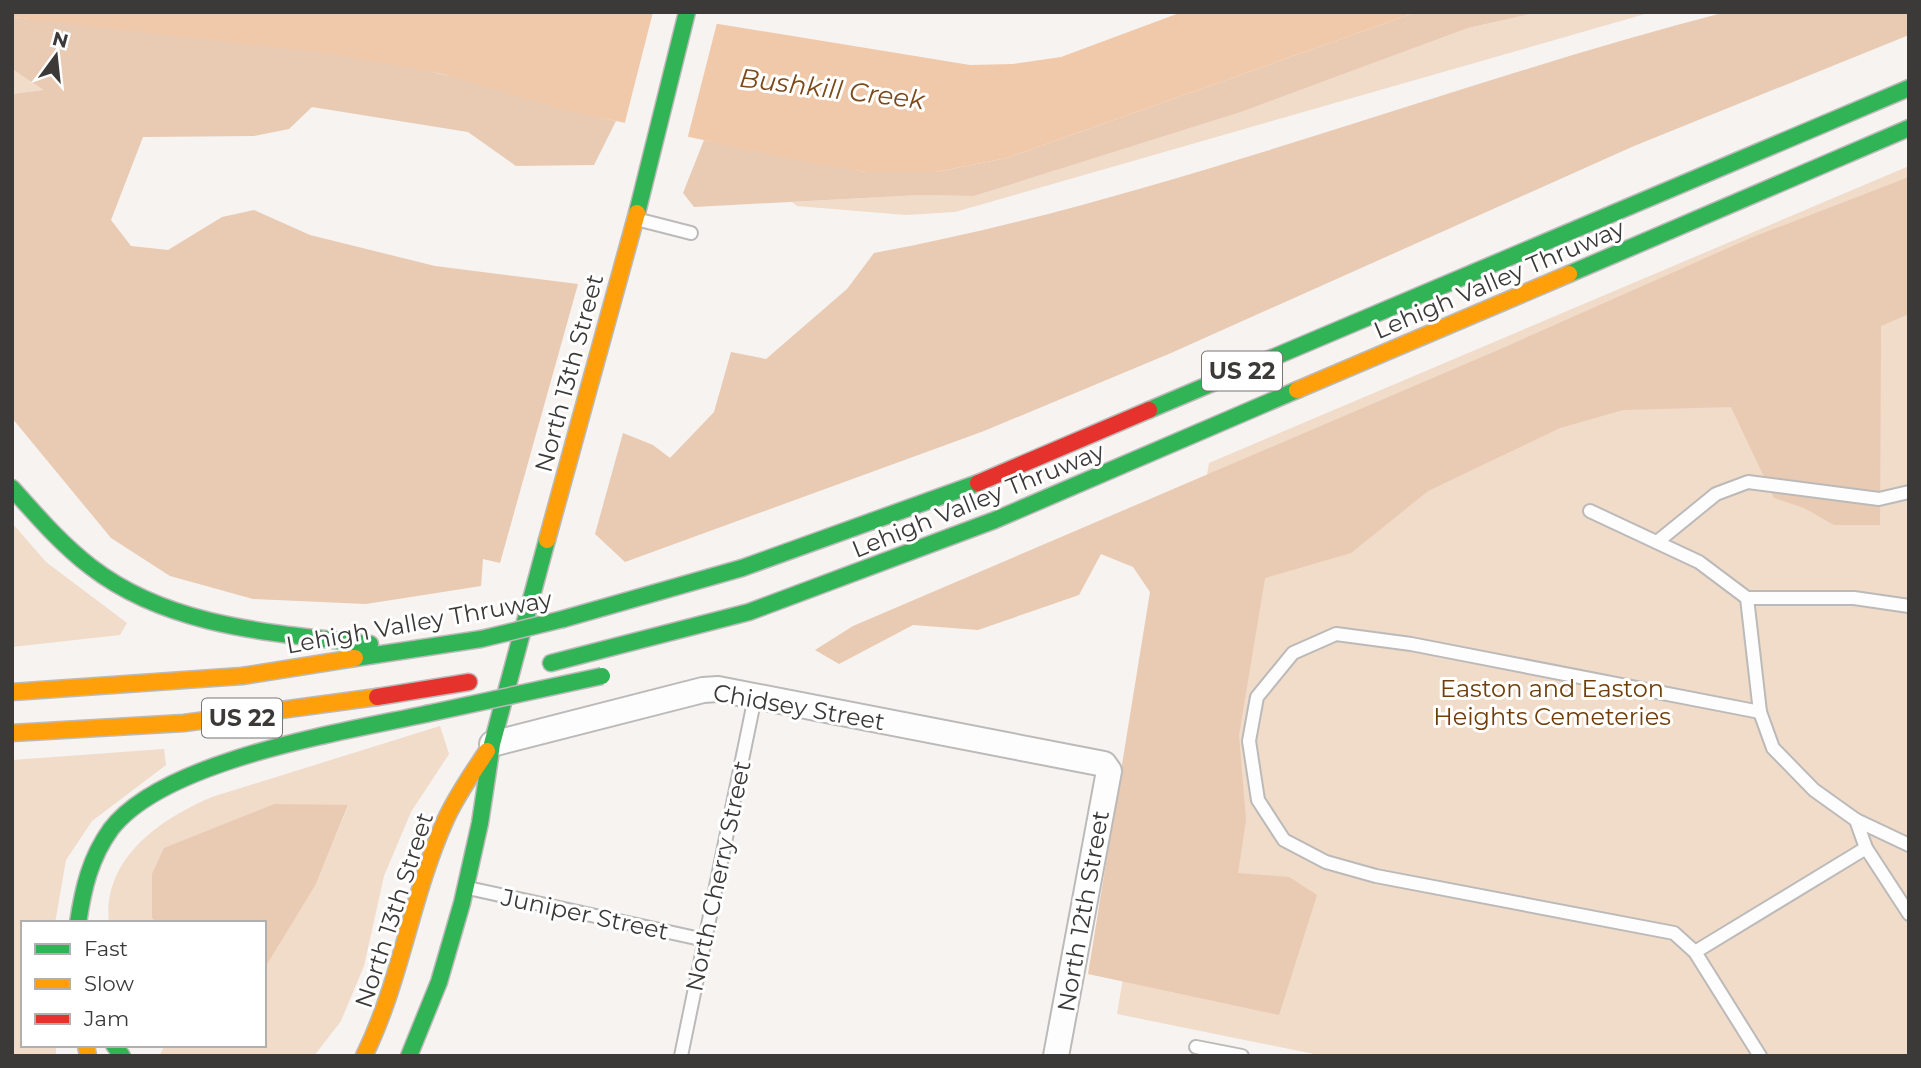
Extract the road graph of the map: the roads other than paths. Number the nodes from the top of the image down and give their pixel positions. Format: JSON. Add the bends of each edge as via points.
{"nodes":[{"id":1,"x":687,"y":12,"type":"edge"},
{"id":2,"x":1909,"y":88,"type":"edge"},
{"id":3,"x":1909,"y":128,"type":"edge"},
{"id":4,"x":635,"y":219,"type":"junction"},
{"id":5,"x":691,"y":233,"type":"dead end"},
{"id":6,"x":12,"y":488,"type":"edge"},
{"id":7,"x":1909,"y":492,"type":"edge"},
{"id":8,"x":1590,"y":511,"type":"dead end"},
{"id":9,"x":1657,"y":542,"type":"junction"},
{"id":10,"x":1747,"y":598,"type":"junction"},
{"id":11,"x":1909,"y":606,"type":"edge"},
{"id":12,"x":638,"y":642,"type":"junction"},
{"id":13,"x":417,"y":650,"type":"junction"},
{"id":14,"x":12,"y":692,"type":"edge"},
{"id":15,"x":755,"y":696,"type":"junction"},
{"id":16,"x":1760,"y":712,"type":"junction"},
{"id":17,"x":12,"y":733,"type":"edge"},
{"id":18,"x":492,"y":744,"type":"junction"},
{"id":19,"x":1108,"y":766,"type":"joint"},
{"id":20,"x":1856,"y":820,"type":"junction"},
{"id":21,"x":1909,"y":845,"type":"edge"},
{"id":22,"x":1866,"y":848,"type":"junction"},
{"id":23,"x":465,"y":888,"type":"junction"},
{"id":24,"x":1909,"y":914,"type":"edge"},
{"id":25,"x":78,"y":921,"type":"edge"},
{"id":26,"x":705,"y":940,"type":"junction"},
{"id":27,"x":1695,"y":952,"type":"junction"},
{"id":28,"x":1196,"y":1046,"type":"dead end"},
{"id":29,"x":364,"y":1056,"type":"edge"},
{"id":30,"x":409,"y":1056,"type":"edge"},
{"id":31,"x":681,"y":1056,"type":"edge"},
{"id":32,"x":1056,"y":1056,"type":"edge"},
{"id":33,"x":1242,"y":1056,"type":"edge"},
{"id":34,"x":1760,"y":1056,"type":"edge"}],
"edges":[{"from":1,"to":4,"type":"main road","name":"North 13th Street"},
{"from":2,"to":13,"type":"main road","name":"Lehigh Valley Thruway","number":"US 22","bridge":true,"via":[[976,484],[755,563],[563,619]]},
{"from":3,"to":12,"type":"main road","name":"Lehigh Valley Thruway","number":"US 22","via":[[995,520],[749,612]]},
{"from":4,"to":5,"type":"lane"},
{"from":4,"to":18,"type":"main road","name":"North 13th Street"},
{"from":6,"to":13,"type":"main road","via":[[74,555],[120,588],[170,612],[222,626]]},
{"from":7,"to":9,"type":"lane","via":[[1878,499],[1748,482],[1716,494]]},
{"from":8,"to":9,"type":"lane"},
{"from":9,"to":10,"type":"lane","via":[[1699,562]]},
{"from":10,"to":11,"type":"lane","via":[[1854,598]]},
{"from":10,"to":16,"type":"lane"},
{"from":12,"to":17,"type":"main road","name":"Lehigh Valley Thruway","number":"US 22","via":[[481,680],[257,716]]},
{"from":12,"to":25,"type":"main road","bridge":true,"via":[[603,676],[321,736],[216,766],[148,795],[118,820],[96,852]]},
{"from":13,"to":14,"type":"main road","name":"Lehigh Valley Thruway","number":"US 22","via":[[242,676]]},
{"from":15,"to":18,"type":"street","name":"Chidsey Street","via":[[703,690]]},
{"from":15,"to":19,"type":"street","name":"Chidsey Street"},
{"from":15,"to":26,"type":"lane","name":"North Cherry Street"},
{"from":16,"to":20,"type":"lane","via":[[1773,748],[1814,790]]},
{"from":16,"to":27,"type":"lane","via":[[1411,644],[1336,634],[1293,653],[1257,696],[1249,741],[1258,800],[1284,839],[1326,862],[1376,876],[1674,933]]},
{"from":18,"to":23,"type":"main road","name":"North 13th Street","via":[[483,811]]},
{"from":18,"to":29,"type":"main road","name":"North 13th Street","via":[[441,830],[395,987]]},
{"from":19,"to":32,"type":"street","name":"North 12th Street"},
{"from":20,"to":21,"type":"lane"},
{"from":20,"to":22,"type":"lane"},
{"from":22,"to":24,"type":"lane"},
{"from":22,"to":27,"type":"lane"},
{"from":23,"to":26,"type":"lane","name":"Juniper Street"},
{"from":23,"to":30,"type":"main road","name":"North 13th Street","via":[[432,1000]]},
{"from":26,"to":31,"type":"lane","name":"North Cherry Street"},
{"from":27,"to":34,"type":"lane"},
{"from":28,"to":33,"type":"lane"}]}
